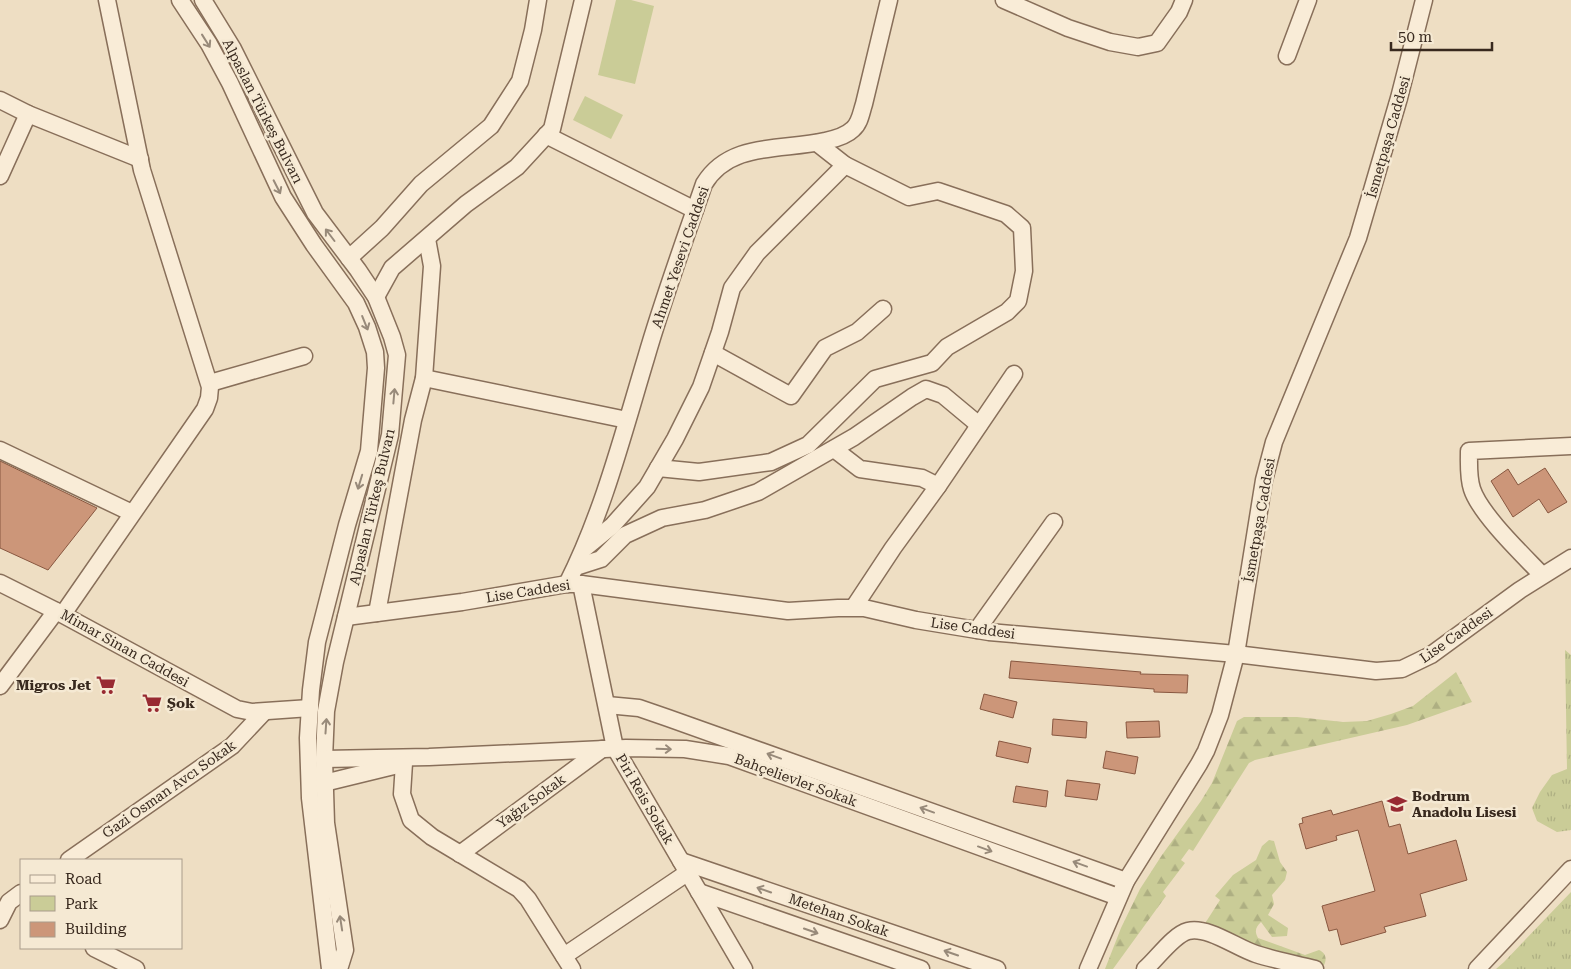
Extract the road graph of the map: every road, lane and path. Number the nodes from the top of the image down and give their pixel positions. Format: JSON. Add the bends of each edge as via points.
{"nodes":[{"id":1,"x":106,"y":0,"type":"edge"},
{"id":2,"x":180,"y":0,"type":"edge"},
{"id":3,"x":203,"y":0,"type":"edge"},
{"id":4,"x":538,"y":0,"type":"edge"},
{"id":5,"x":583,"y":0,"type":"edge"},
{"id":6,"x":889,"y":0,"type":"edge"},
{"id":7,"x":1004,"y":0,"type":"edge"},
{"id":8,"x":1184,"y":0,"type":"edge"},
{"id":9,"x":1308,"y":0,"type":"edge"},
{"id":10,"x":1424,"y":0,"type":"edge"},
{"id":11,"x":1287,"y":56,"type":"dead end"},
{"id":12,"x":0,"y":100,"type":"edge"},
{"id":13,"x":28,"y":114,"type":"junction"},
{"id":14,"x":546,"y":135,"type":"junction"},
{"id":15,"x":817,"y":143,"type":"junction"},
{"id":16,"x":140,"y":159,"type":"junction"},
{"id":17,"x":845,"y":165,"type":"junction"},
{"id":18,"x":0,"y":176,"type":"edge"},
{"id":19,"x":695,"y":210,"type":"junction"},
{"id":20,"x":426,"y":239,"type":"junction"},
{"id":21,"x":348,"y":258,"type":"junction"},
{"id":22,"x":376,"y":297,"type":"junction"},
{"id":23,"x":884,"y":309,"type":"dead end"},
{"id":24,"x":713,"y":353,"type":"junction"},
{"id":25,"x":304,"y":356,"type":"dead end"},
{"id":26,"x":1014,"y":374,"type":"dead end"},
{"id":27,"x":424,"y":378,"type":"junction"},
{"id":28,"x":210,"y":383,"type":"junction"},
{"id":29,"x":627,"y":420,"type":"junction"},
{"id":30,"x":979,"y":425,"type":"junction"},
{"id":31,"x":1571,"y":446,"type":"edge"},
{"id":32,"x":834,"y":449,"type":"junction"},
{"id":33,"x":0,"y":450,"type":"edge"},
{"id":34,"x":658,"y":468,"type":"junction"},
{"id":35,"x":938,"y":486,"type":"junction"},
{"id":36,"x":132,"y":513,"type":"junction"},
{"id":37,"x":1054,"y":522,"type":"dead end"},
{"id":38,"x":585,"y":548,"type":"junction"},
{"id":39,"x":1571,"y":558,"type":"edge"},
{"id":40,"x":576,"y":567,"type":"junction"},
{"id":41,"x":1542,"y":575,"type":"junction"},
{"id":42,"x":0,"y":583,"type":"edge"},
{"id":43,"x":574,"y":584,"type":"junction"},
{"id":44,"x":854,"y":607,"type":"junction"},
{"id":45,"x":59,"y":612,"type":"junction"},
{"id":46,"x":377,"y":613,"type":"junction"},
{"id":47,"x":346,"y":618,"type":"junction"},
{"id":48,"x":977,"y":630,"type":"junction"},
{"id":49,"x":1236,"y":654,"type":"junction"},
{"id":50,"x":0,"y":686,"type":"edge"},
{"id":51,"x":607,"y":705,"type":"junction"},
{"id":52,"x":310,"y":708,"type":"junction"},
{"id":53,"x":264,"y":712,"type":"junction"},
{"id":54,"x":609,"y":748,"type":"junction"},
{"id":55,"x":429,"y":757,"type":"junction"},
{"id":56,"x":324,"y":759,"type":"junction"},
{"id":57,"x":404,"y":763,"type":"junction"},
{"id":58,"x":324,"y":783,"type":"junction"},
{"id":59,"x":460,"y":854,"type":"junction"},
{"id":60,"x":70,"y":859,"type":"edge"},
{"id":61,"x":684,"y":867,"type":"junction"},
{"id":62,"x":1571,"y":868,"type":"edge"},
{"id":63,"x":1126,"y":881,"type":"junction"},
{"id":64,"x":699,"y":892,"type":"junction"},
{"id":65,"x":1118,"y":897,"type":"junction"},
{"id":66,"x":13,"y":901,"type":"edge"},
{"id":67,"x":0,"y":920,"type":"edge"},
{"id":68,"x":96,"y":949,"type":"edge"},
{"id":69,"x":568,"y":963,"type":"edge"},
{"id":70,"x":136,"y":969,"type":"edge"},
{"id":71,"x":330,"y":969,"type":"edge"},
{"id":72,"x":337,"y":969,"type":"edge"},
{"id":73,"x":744,"y":969,"type":"edge"},
{"id":74,"x":920,"y":969,"type":"edge"},
{"id":75,"x":997,"y":969,"type":"edge"},
{"id":76,"x":1088,"y":969,"type":"edge"},
{"id":77,"x":1145,"y":969,"type":"edge"},
{"id":78,"x":1315,"y":969,"type":"edge"},
{"id":79,"x":1477,"y":969,"type":"edge"}],
"edges":[{"from":1,"to":16,"type":"street"},
{"from":2,"to":52,"type":"street","name":"Alpaslan Türkeş Bulvarı","one_way":true,"via":[[230,83],[282,197],[359,309],[375,352],[369,451],[317,642]]},
{"from":21,"to":3,"type":"street","name":"Alpaslan Türkeş Bulvarı","one_way":true,"via":[[315,213],[233,49]]},
{"from":4,"to":21,"type":"street","via":[[520,81],[490,126],[421,184],[382,228]]},
{"from":5,"to":14,"type":"street","via":[[552,129]]},
{"from":6,"to":15,"type":"street","name":"Ahmet Yesevi Caddesi","via":[[860,119],[845,135]]},
{"from":7,"to":8,"type":"street","via":[[1068,28],[1110,42],[1138,47],[1158,43]]},
{"from":9,"to":11,"type":"street"},
{"from":10,"to":49,"type":"street","name":"İsmetpaşa Caddesi","via":[[1358,238],[1274,442],[1264,480]]},
{"from":12,"to":13,"type":"street"},
{"from":13,"to":16,"type":"street"},
{"from":13,"to":18,"type":"street"},
{"from":14,"to":19,"type":"street"},
{"from":14,"to":20,"type":"street","via":[[516,167]]},
{"from":15,"to":17,"type":"street"},
{"from":15,"to":19,"type":"street","name":"Ahmet Yesevi Caddesi","via":[[745,152],[731,158],[711,173]]},
{"from":16,"to":28,"type":"street"},
{"from":17,"to":24,"type":"street","via":[[757,254],[732,288]]},
{"from":17,"to":34,"type":"street","via":[[910,197],[938,192],[1006,214],[1022,228],[1024,271],[1018,301],[1007,312],[947,347],[932,363],[875,379],[808,445],[771,462],[699,472]]},
{"from":19,"to":29,"type":"street","name":"Ahmet Yesevi Caddesi","via":[[665,294]]},
{"from":20,"to":22,"type":"street","via":[[392,268]]},
{"from":20,"to":27,"type":"street","via":[[432,266]]},
{"from":21,"to":22,"type":"street","name":"Alpaslan Türkeş Bulvarı"},
{"from":47,"to":22,"type":"street","name":"Alpaslan Türkeş Bulvarı","one_way":true,"via":[[386,453],[392,410],[397,355]]},
{"from":23,"to":24,"type":"street","via":[[858,332],[825,348],[790,396]]},
{"from":24,"to":34,"type":"street","via":[[701,386]]},
{"from":25,"to":28,"type":"street"},
{"from":26,"to":30,"type":"street"},
{"from":27,"to":29,"type":"street"},
{"from":27,"to":46,"type":"street"},
{"from":28,"to":36,"type":"street","via":[[205,409]]},
{"from":29,"to":38,"type":"street","name":"Ahmet Yesevi Caddesi"},
{"from":30,"to":32,"type":"street","via":[[943,395],[926,390]]},
{"from":30,"to":35,"type":"street"},
{"from":31,"to":41,"type":"street","via":[[1469,451],[1471,488],[1478,501]]},
{"from":32,"to":35,"type":"street","via":[[860,469],[922,478]]},
{"from":32,"to":40,"type":"street","via":[[758,492],[705,510],[662,518],[625,535],[601,559]]},
{"from":33,"to":36,"type":"street"},
{"from":34,"to":38,"type":"street","via":[[647,488],[612,526]]},
{"from":35,"to":44,"type":"street"},
{"from":36,"to":45,"type":"street"},
{"from":37,"to":48,"type":"street"},
{"from":38,"to":40,"type":"street","name":"Ahmet Yesevi Caddesi"},
{"from":39,"to":41,"type":"street","name":"Lise Caddesi"},
{"from":40,"to":43,"type":"street","name":"Ahmet Yesevi Caddesi"},
{"from":41,"to":49,"type":"street","name":"Lise Caddesi","via":[[1431,655],[1402,669],[1376,671]]},
{"from":42,"to":45,"type":"street","name":"Mimar Sinan Caddesi"},
{"from":43,"to":44,"type":"street","name":"Lise Caddesi","via":[[788,611]]},
{"from":43,"to":46,"type":"street","name":"Lise Caddesi"},
{"from":43,"to":51,"type":"street","name":"Piri Reis Sokak"},
{"from":44,"to":48,"type":"street","name":"Lise Caddesi"},
{"from":45,"to":50,"type":"street"},
{"from":45,"to":53,"type":"street","name":"Mimar Sinan Caddesi","via":[[237,709]]},
{"from":46,"to":47,"type":"street","name":"Lise Caddesi"},
{"from":56,"to":47,"type":"street","name":"Alpaslan Türkeş Bulvarı","one_way":true,"via":[[329,695]]},
{"from":48,"to":49,"type":"street","name":"Lise Caddesi"},
{"from":49,"to":63,"type":"street","name":"İsmetpaşa Caddesi","via":[[1224,703],[1206,752]]},
{"from":51,"to":54,"type":"street","name":"Piri Reis Sokak"},
{"from":63,"to":51,"type":"street","one_way":true,"via":[[639,708]]},
{"from":52,"to":53,"type":"street","name":"Mimar Sinan Caddesi"},
{"from":52,"to":71,"type":"street","name":"Alpaslan Türkeş Bulvarı","via":[[310,798]]},
{"from":53,"to":60,"type":"street","name":"Gazi Osman Avcı Sokak","via":[[232,746]]},
{"from":54,"to":55,"type":"street","name":"Bahçelievler Sokak"},
{"from":54,"to":59,"type":"street","name":"Yağız Sokak"},
{"from":54,"to":61,"type":"street","name":"Piri Reis Sokak"},
{"from":54,"to":65,"type":"street","name":"Bahçelievler Sokak","one_way":true,"via":[[685,749],[741,760]]},
{"from":55,"to":56,"type":"street"},
{"from":55,"to":57,"type":"street"},
{"from":56,"to":58,"type":"street","name":"Alpaslan Türkeş Bulvarı"},
{"from":57,"to":58,"type":"street"},
{"from":57,"to":59,"type":"street","via":[[402,794],[412,820]]},
{"from":72,"to":58,"type":"street","name":"Alpaslan Türkeş Bulvarı","one_way":true,"via":[[345,950],[328,837]]},
{"from":59,"to":69,"type":"street","via":[[519,889]]},
{"from":61,"to":64,"type":"street","name":"Piri Reis Sokak"},
{"from":61,"to":69,"type":"street"},
{"from":75,"to":61,"type":"street","name":"Metehan Sokak","one_way":true},
{"from":62,"to":79,"type":"street"},
{"from":63,"to":65,"type":"street","name":"İsmetpaşa Caddesi"},
{"from":64,"to":73,"type":"street","name":"Piri Reis Sokak"},
{"from":64,"to":74,"type":"street","one_way":true},
{"from":65,"to":76,"type":"street","name":"İsmetpaşa Caddesi"},
{"from":66,"to":67,"type":"street"},
{"from":68,"to":70,"type":"street"},
{"from":77,"to":78,"type":"street","via":[[1177,937],[1192,931],[1210,934],[1255,954]]}]}
